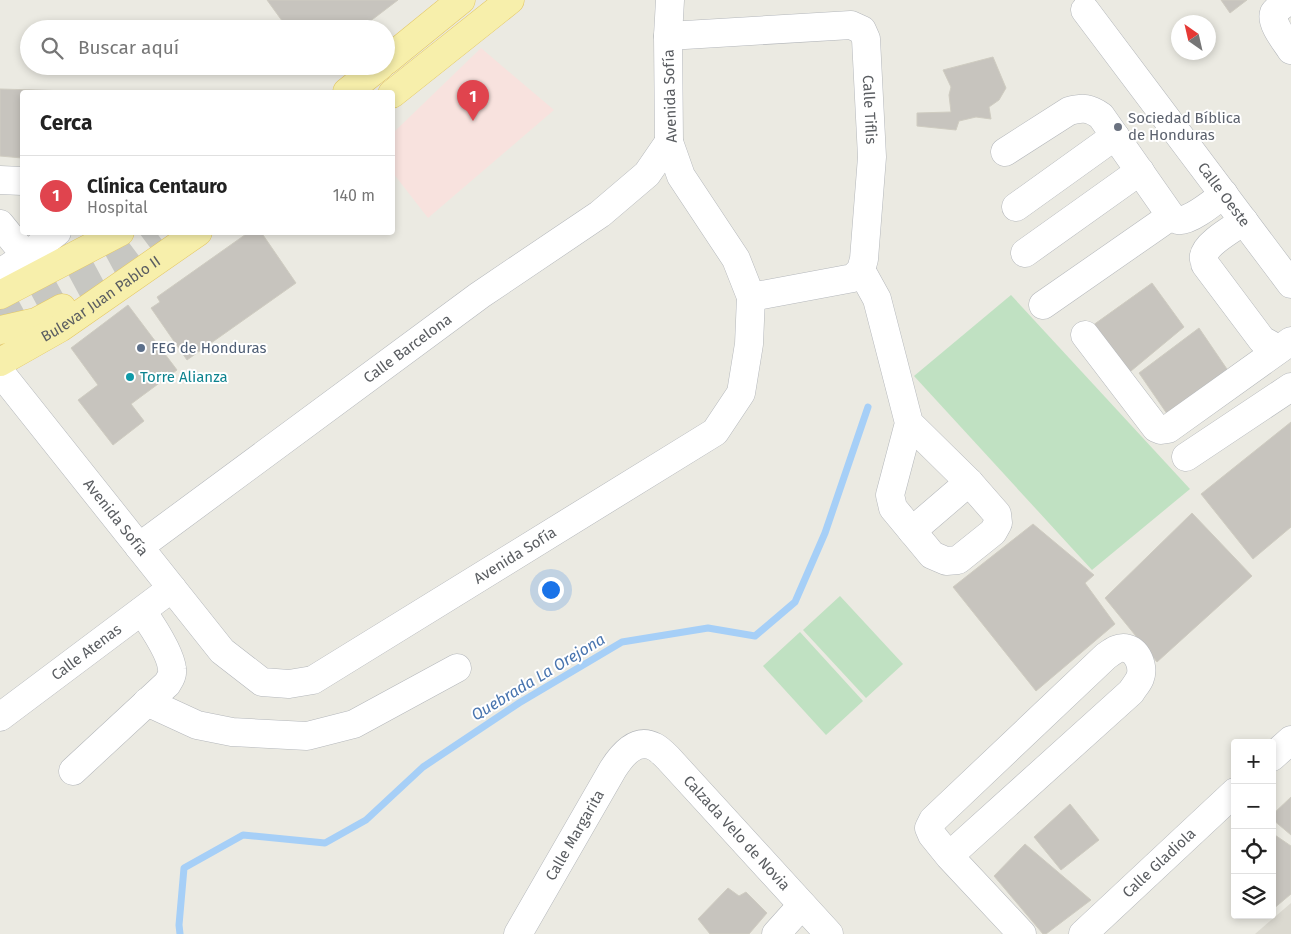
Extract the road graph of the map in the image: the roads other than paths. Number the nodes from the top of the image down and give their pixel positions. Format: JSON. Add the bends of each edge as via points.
{"nodes":[{"id":1,"x":510,"y":0,"type":"edge"},
{"id":2,"x":670,"y":0,"type":"edge"},
{"id":3,"x":1290,"y":0,"type":"edge"},
{"id":4,"x":450,"y":3,"type":"edge"},
{"id":5,"x":1086,"y":10,"type":"dead end"},
{"id":6,"x":668,"y":36,"type":"junction"},
{"id":7,"x":448,"y":50,"type":"junction"},
{"id":8,"x":1291,"y":50,"type":"edge"},
{"id":9,"x":395,"y":53,"type":"edge"},
{"id":10,"x":368,"y":75,"type":"edge"},
{"id":11,"x":349,"y":90,"type":"edge"},
{"id":12,"x":387,"y":90,"type":"edge"},
{"id":13,"x":395,"y":92,"type":"edge"},
{"id":14,"x":1115,"y":136,"type":"junction"},
{"id":15,"x":669,"y":142,"type":"junction"},
{"id":16,"x":1005,"y":152,"type":"dead end"},
{"id":17,"x":1140,"y":171,"type":"junction"},
{"id":18,"x":0,"y":180,"type":"edge"},
{"id":19,"x":20,"y":181,"type":"edge"},
{"id":20,"x":1224,"y":194,"type":"junction"},
{"id":21,"x":1016,"y":207,"type":"dead end"},
{"id":22,"x":1171,"y":216,"type":"junction"},
{"id":23,"x":1244,"y":221,"type":"junction"},
{"id":24,"x":0,"y":224,"type":"edge"},
{"id":25,"x":53,"y":235,"type":"edge"},
{"id":26,"x":115,"y":235,"type":"edge"},
{"id":27,"x":174,"y":235,"type":"edge"},
{"id":28,"x":194,"y":235,"type":"edge"},
{"id":29,"x":1025,"y":252,"type":"dead end"},
{"id":30,"x":26,"y":256,"type":"junction"},
{"id":31,"x":861,"y":270,"type":"junction"},
{"id":32,"x":0,"y":273,"type":"edge"},
{"id":33,"x":1291,"y":284,"type":"edge"},
{"id":34,"x":0,"y":295,"type":"edge"},
{"id":35,"x":751,"y":297,"type":"junction"},
{"id":36,"x":1043,"y":305,"type":"dead end"},
{"id":37,"x":0,"y":330,"type":"edge"},
{"id":38,"x":1085,"y":336,"type":"dead end"},
{"id":39,"x":1285,"y":345,"type":"edge"},
{"id":40,"x":0,"y":362,"type":"edge"},
{"id":41,"x":0,"y":372,"type":"edge"},
{"id":42,"x":1291,"y":387,"type":"edge"},
{"id":43,"x":909,"y":423,"type":"junction"},
{"id":44,"x":1186,"y":457,"type":"dead end"},
{"id":45,"x":969,"y":482,"type":"junction"},
{"id":46,"x":912,"y":531,"type":"junction"},
{"id":47,"x":139,"y":547,"type":"junction"},
{"id":48,"x":172,"y":588,"type":"junction"},
{"id":49,"x":142,"y":611,"type":"junction"},
{"id":50,"x":457,"y":668,"type":"dead end"},
{"id":51,"x":147,"y":702,"type":"junction"},
{"id":52,"x":0,"y":717,"type":"edge"},
{"id":53,"x":1291,"y":740,"type":"edge"},
{"id":54,"x":638,"y":744,"type":"joint"},
{"id":55,"x":1276,"y":754,"type":"edge"},
{"id":56,"x":73,"y":771,"type":"dead end"},
{"id":57,"x":1231,"y":796,"type":"edge"},
{"id":58,"x":949,"y":856,"type":"junction"},
{"id":59,"x":802,"y":905,"type":"junction"},
{"id":60,"x":518,"y":934,"type":"edge"},
{"id":61,"x":776,"y":934,"type":"edge"},
{"id":62,"x":829,"y":934,"type":"edge"},
{"id":63,"x":1022,"y":934,"type":"edge"},
{"id":64,"x":1083,"y":934,"type":"edge"}],
"edges":[{"from":1,"to":7,"type":"main road"},
{"from":2,"to":6,"type":"street","name":"Avenida Sofía"},
{"from":3,"to":8,"type":"street","via":[[1274,12],[1274,16],[1276,28]]},
{"from":4,"to":9,"type":"main road"},
{"from":5,"to":20,"type":"street","name":"Calle Oeste"},
{"from":6,"to":15,"type":"street","name":"Avenida Sofía"},
{"from":6,"to":31,"type":"street","name":"Calle Tiflis","via":[[851,24],[862,30],[866,39],[872,157]]},
{"from":7,"to":12,"type":"main road"},
{"from":7,"to":13,"type":"main road"},
{"from":10,"to":11,"type":"main road"},
{"from":14,"to":16,"type":"street","via":[[1101,116],[1080,107]]},
{"from":14,"to":17,"type":"street"},
{"from":14,"to":21,"type":"street"},
{"from":15,"to":35,"type":"street","name":"Avenida Sofía","via":[[681,176],[736,259]]},
{"from":15,"to":47,"type":"street","name":"Calle Barcelona","via":[[647,174],[600,214],[472,301]]},
{"from":17,"to":22,"type":"street"},
{"from":17,"to":29,"type":"street"},
{"from":18,"to":19,"type":"street"},
{"from":20,"to":22,"type":"street","via":[[1184,220]]},
{"from":20,"to":23,"type":"street","name":"Calle Oeste"},
{"from":22,"to":36,"type":"street"},
{"from":23,"to":33,"type":"street","name":"Calle Oeste"},
{"from":23,"to":39,"type":"street","via":[[1207,249],[1203,256],[1205,264],[1262,340]]},
{"from":24,"to":30,"type":"street"},
{"from":25,"to":30,"type":"street"},
{"from":26,"to":34,"type":"main road"},
{"from":27,"to":37,"type":"main road","via":[[77,301],[36,322]]},
{"from":28,"to":40,"type":"main road","name":"Bulevar Juan Pablo II","via":[[60,328]]},
{"from":30,"to":32,"type":"street"},
{"from":31,"to":35,"type":"street","via":[[853,278]]},
{"from":31,"to":43,"type":"street","via":[[876,299]]},
{"from":35,"to":48,"type":"street","name":"Avenida Sofía","via":[[741,393],[715,432],[313,680],[289,684],[262,682],[222,651]]},
{"from":38,"to":39,"type":"street","via":[[1160,430],[1168,429]]},
{"from":41,"to":47,"type":"street","name":"Avenida Sofía"},
{"from":42,"to":44,"type":"street"},
{"from":43,"to":45,"type":"street"},
{"from":43,"to":46,"type":"street","via":[[890,495],[893,508]]},
{"from":45,"to":46,"type":"street"},
{"from":45,"to":46,"type":"street","via":[[997,514],[998,523],[993,532],[958,560],[946,561],[932,555]]},
{"from":47,"to":48,"type":"street","name":"Avenida Sofía"},
{"from":48,"to":49,"type":"street","name":"Calle Atenas"},
{"from":49,"to":51,"type":"street","via":[[158,634],[172,668],[167,684]]},
{"from":49,"to":52,"type":"street","name":"Calle Atenas"},
{"from":50,"to":51,"type":"street","via":[[354,724],[308,736],[232,732],[198,725]]},
{"from":51,"to":56,"type":"street"},
{"from":53,"to":55,"type":"street"},
{"from":54,"to":59,"type":"street","name":"Calzada Velo de Novia","via":[[654,746],[668,758]]},
{"from":54,"to":60,"type":"street","name":"Calle Margarita","via":[[623,753]]},
{"from":57,"to":64,"type":"street","name":"Calle Gladiola"},
{"from":58,"to":58,"type":"street","via":[[1130,692],[1140,677],[1141,668],[1131,651],[1124,648],[1106,656],[933,820],[929,828],[932,835]]},
{"from":58,"to":63,"type":"street"},
{"from":59,"to":61,"type":"street"},
{"from":59,"to":62,"type":"street","name":"Calzada Velo de Novia"}]}
